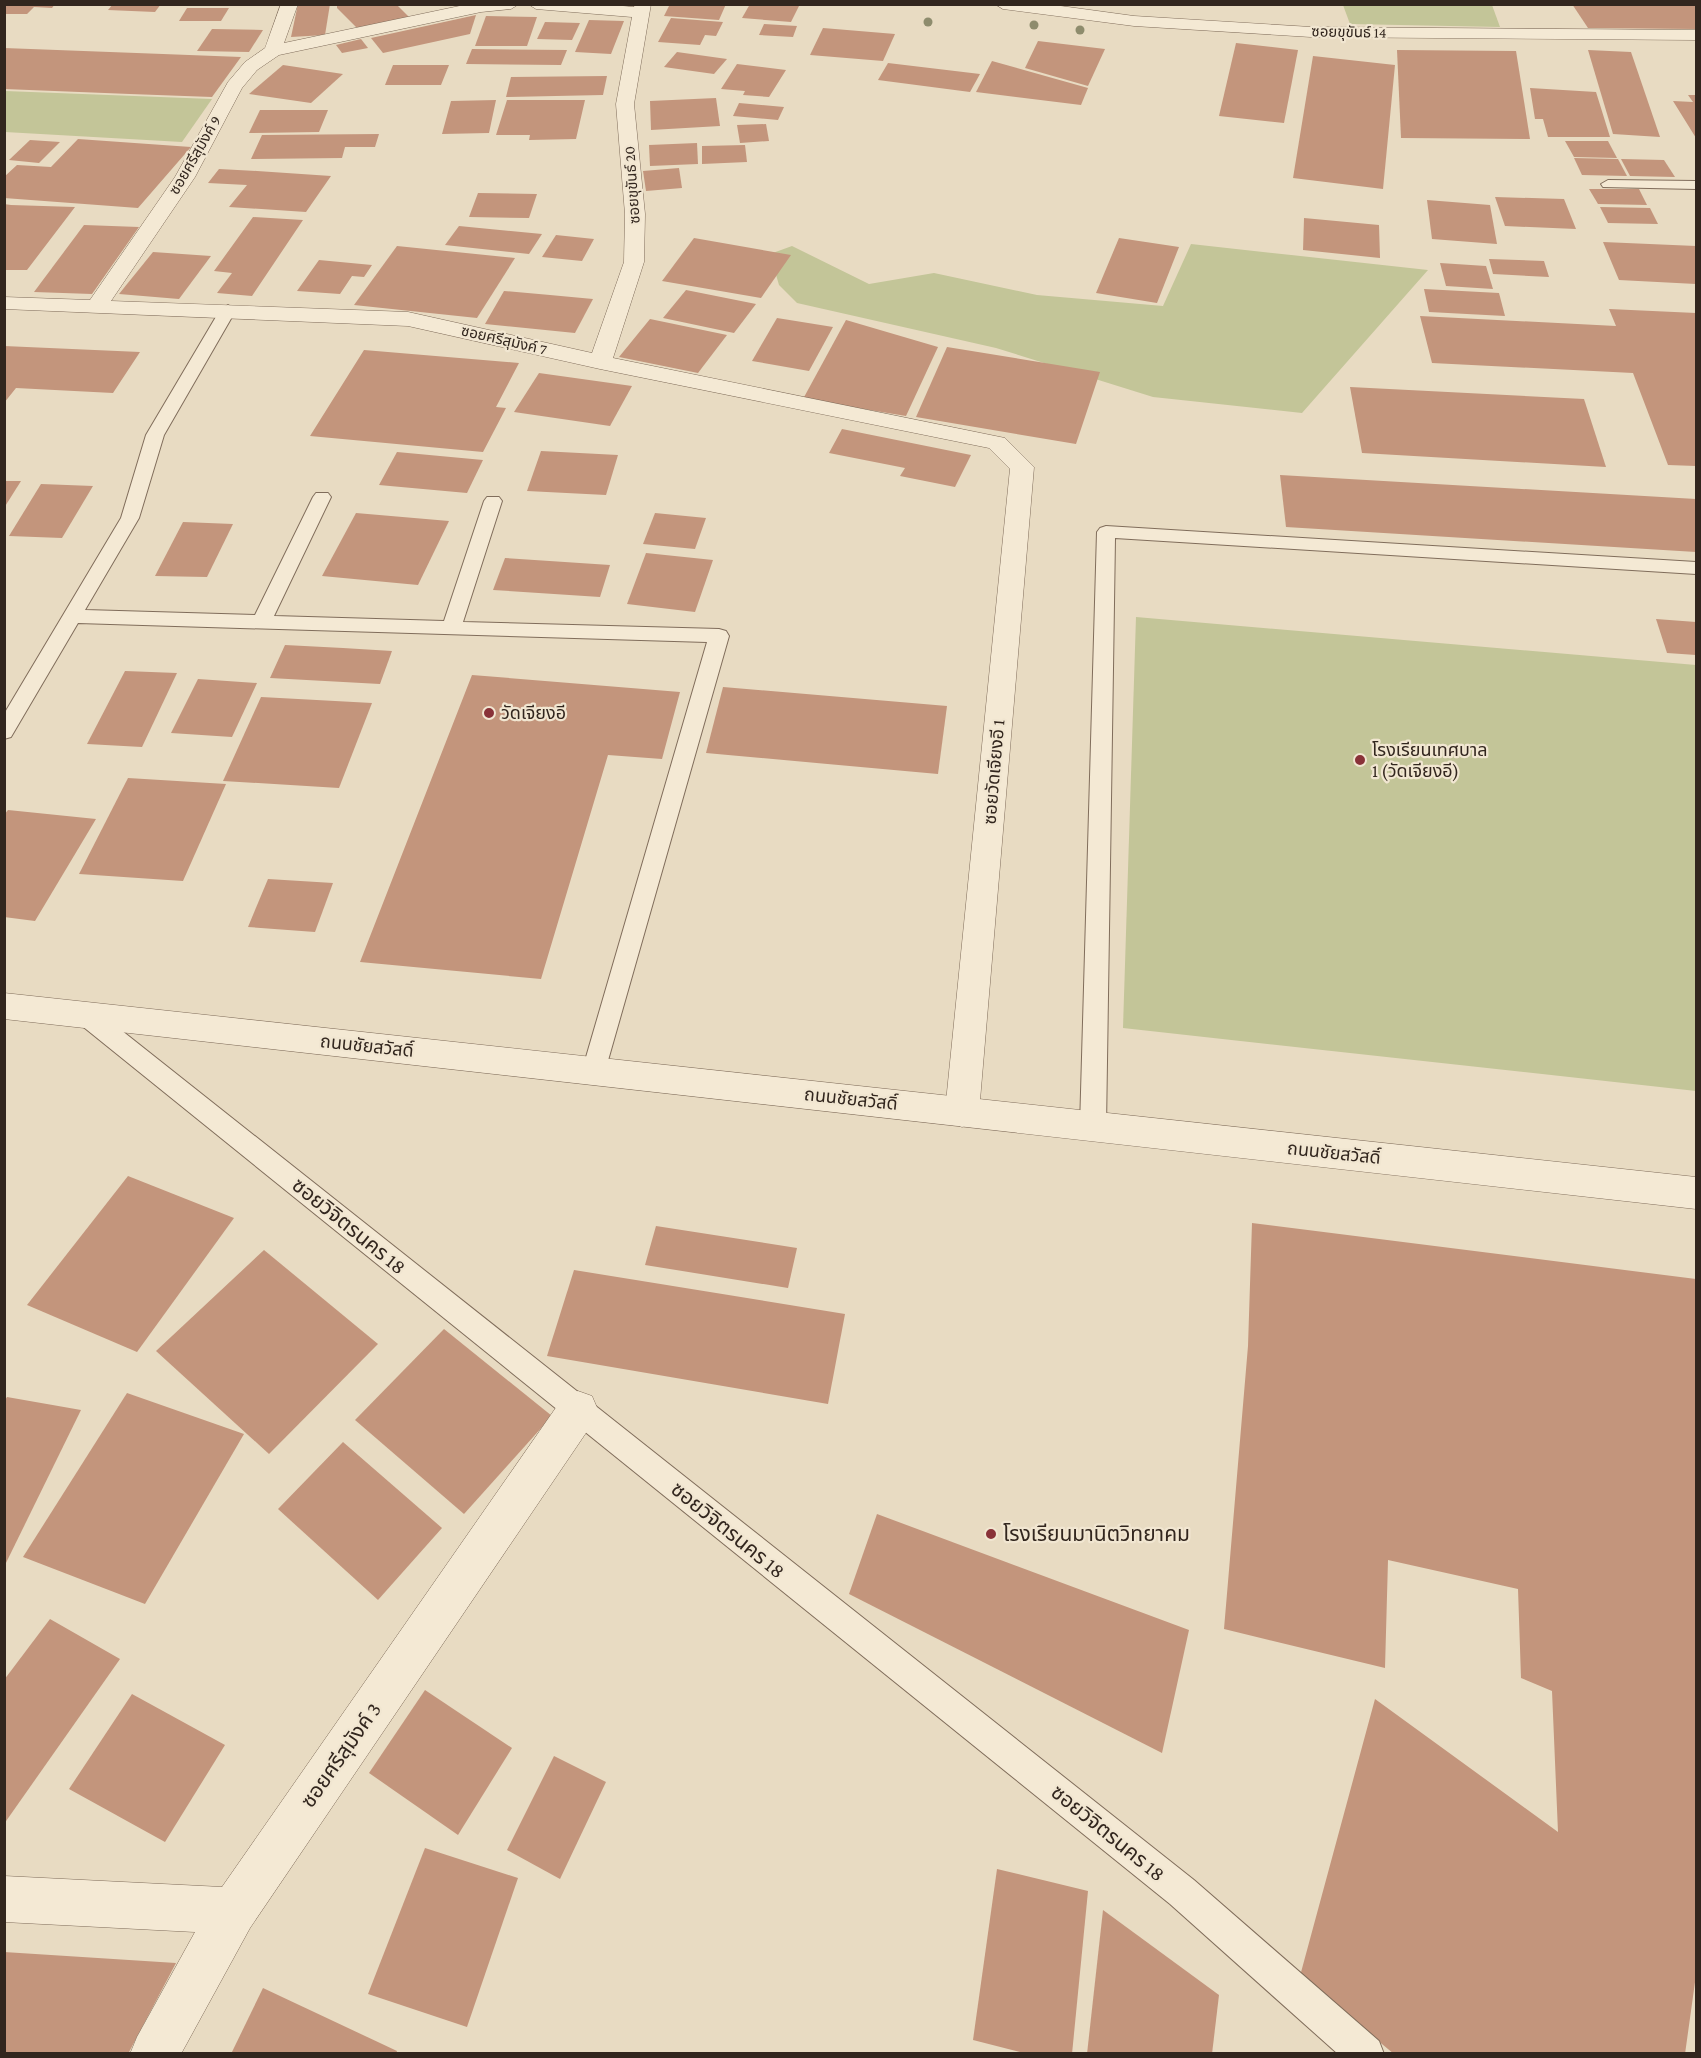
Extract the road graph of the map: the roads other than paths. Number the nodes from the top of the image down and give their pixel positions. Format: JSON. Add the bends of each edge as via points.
{"nodes":[{"id":1,"x":290,"y":4,"type":"edge"},
{"id":2,"x":511,"y":4,"type":"edge"},
{"id":3,"x":536,"y":4,"type":"edge"},
{"id":4,"x":1003,"y":4,"type":"edge"},
{"id":5,"x":642,"y":9,"type":"edge"},
{"id":6,"x":1696,"y":35,"type":"edge"},
{"id":7,"x":273,"y":51,"type":"junction"},
{"id":8,"x":1608,"y":184,"type":"dead end"},
{"id":9,"x":1696,"y":185,"type":"edge"},
{"id":10,"x":4,"y":303,"type":"edge"},
{"id":11,"x":96,"y":307,"type":"junction"},
{"id":12,"x":228,"y":310,"type":"junction"},
{"id":13,"x":600,"y":362,"type":"junction"},
{"id":14,"x":997,"y":443,"type":"joint"},
{"id":15,"x":322,"y":497,"type":"dead end"},
{"id":16,"x":493,"y":501,"type":"dead end"},
{"id":17,"x":1696,"y":568,"type":"edge"},
{"id":18,"x":73,"y":616,"type":"junction"},
{"id":19,"x":261,"y":623,"type":"junction"},
{"id":20,"x":451,"y":628,"type":"junction"},
{"id":21,"x":4,"y":732,"type":"edge"},
{"id":22,"x":4,"y":1006,"type":"edge"},
{"id":23,"x":84,"y":1014,"type":"junction"},
{"id":24,"x":594,"y":1071,"type":"junction"},
{"id":25,"x":962,"y":1112,"type":"junction"},
{"id":26,"x":1093,"y":1127,"type":"junction"},
{"id":27,"x":1696,"y":1193,"type":"edge"},
{"id":28,"x":578,"y":1410,"type":"junction"},
{"id":29,"x":4,"y":1899,"type":"edge"},
{"id":30,"x":233,"y":1911,"type":"junction"},
{"id":31,"x":154,"y":2054,"type":"edge"},
{"id":32,"x":1366,"y":2054,"type":"edge"}],
"edges":[{"from":1,"to":7,"type":"street"},
{"from":2,"to":7,"type":"street","via":[[481,6]]},
{"from":3,"to":5,"type":"street"},
{"from":4,"to":6,"type":"street","name":"ซอยขุขันธ์ 14","via":[[1134,21],[1311,32]]},
{"from":5,"to":13,"type":"street","name":"ซอยขุขันธ์ 20","via":[[625,104],[635,214],[634,262]]},
{"from":7,"to":11,"type":"street","name":"ซอยศรีสุมังค์ 9","via":[[251,66],[234,86],[185,177]]},
{"from":8,"to":9,"type":"lane"},
{"from":10,"to":11,"type":"street","name":"ซอยศรีสุมังค์ 7"},
{"from":11,"to":12,"type":"street","name":"ซอยศรีสุมังค์ 7"},
{"from":12,"to":13,"type":"street","name":"ซอยศรีสุมังค์ 7","via":[[408,318]]},
{"from":12,"to":18,"type":"lane","via":[[155,435],[130,518]]},
{"from":13,"to":14,"type":"street","name":"ซอยศรีสุมังค์ 7"},
{"from":14,"to":25,"type":"street","name":"ซอยวัดเจียงอี 1","via":[[1022,467]]},
{"from":15,"to":19,"type":"lane"},
{"from":16,"to":20,"type":"lane"},
{"from":17,"to":26,"type":"lane","via":[[1106,532]]},
{"from":18,"to":19,"type":"lane"},
{"from":18,"to":21,"type":"lane"},
{"from":19,"to":20,"type":"lane"},
{"from":20,"to":24,"type":"lane","via":[[719,636]]},
{"from":22,"to":23,"type":"street","name":"ถนนชัยสวัสดิ์"},
{"from":23,"to":24,"type":"street","name":"ถนนชัยสวัสดิ์"},
{"from":23,"to":28,"type":"lane","name":"ซอยวิจิตรนคร 18"},
{"from":24,"to":25,"type":"street","name":"ถนนชัยสวัสดิ์"},
{"from":25,"to":26,"type":"street","name":"ถนนชัยสวัสดิ์"},
{"from":26,"to":27,"type":"street","name":"ถนนชัยสวัสดิ์"},
{"from":28,"to":30,"type":"street","name":"ซอยศรีสุมังค์ 3"},
{"from":28,"to":32,"type":"lane","name":"ซอยวิจิตรนคร 18","via":[[1182,1892]]},
{"from":29,"to":30,"type":"street"},
{"from":30,"to":31,"type":"street","name":"ซอยศรีสุมังค์ 3"}]}
